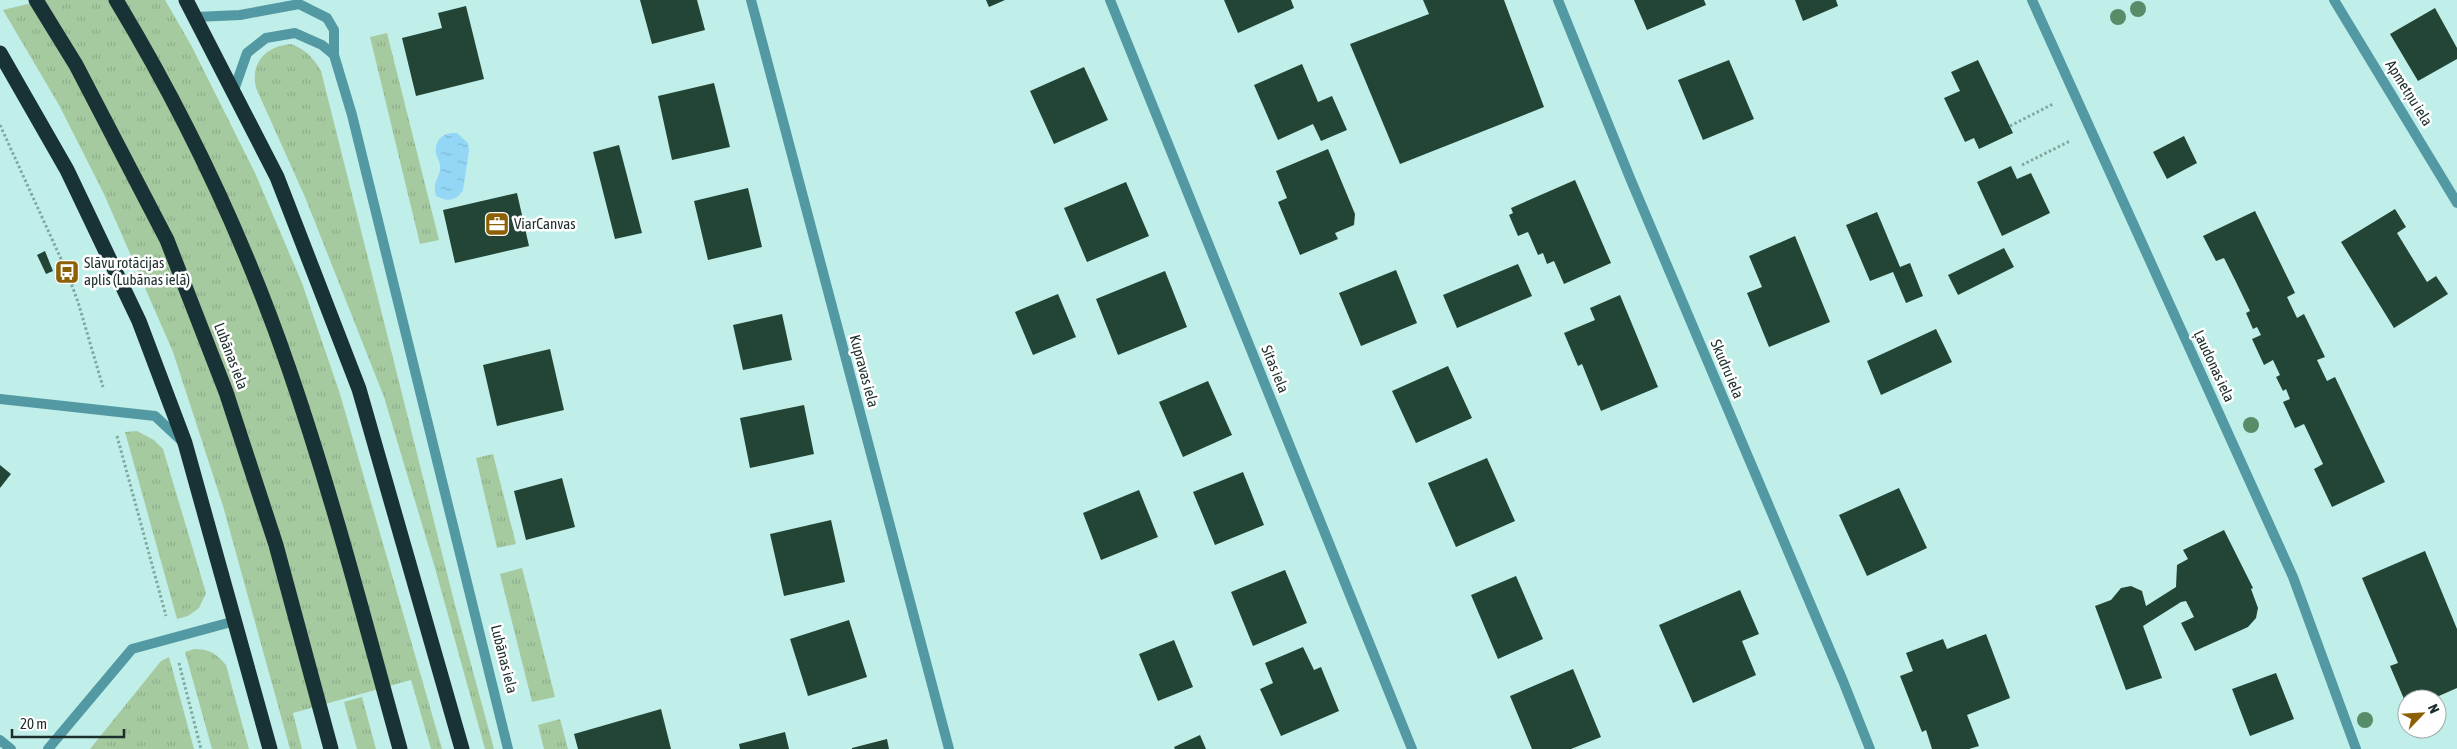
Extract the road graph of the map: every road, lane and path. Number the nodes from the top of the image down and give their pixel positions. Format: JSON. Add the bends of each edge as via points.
{"nodes":[{"id":1,"x":36,"y":0,"type":"edge"},
{"id":2,"x":116,"y":0,"type":"edge"},
{"id":3,"x":186,"y":0,"type":"edge"},
{"id":4,"x":751,"y":0,"type":"edge"},
{"id":5,"x":1110,"y":0,"type":"edge"},
{"id":6,"x":1558,"y":0,"type":"edge"},
{"id":7,"x":2032,"y":0,"type":"edge"},
{"id":8,"x":2334,"y":0,"type":"edge"},
{"id":9,"x":196,"y":17,"type":"junction"},
{"id":10,"x":0,"y":53,"type":"edge"},
{"id":11,"x":334,"y":54,"type":"junction"},
{"id":12,"x":234,"y":90,"type":"junction"},
{"id":13,"x":2073,"y":94,"type":"junction"},
{"id":14,"x":2010,"y":126,"type":"dead end"},
{"id":15,"x":2091,"y":131,"type":"junction"},
{"id":16,"x":2022,"y":164,"type":"dead end"},
{"id":17,"x":2457,"y":202,"type":"edge"},
{"id":18,"x":0,"y":399,"type":"edge"},
{"id":19,"x":185,"y":443,"type":"junction"},
{"id":20,"x":235,"y":621,"type":"junction"},
{"id":21,"x":0,"y":740,"type":"edge"},
{"id":22,"x":11,"y":749,"type":"edge"},
{"id":23,"x":48,"y":749,"type":"edge"},
{"id":24,"x":270,"y":749,"type":"edge"},
{"id":25,"x":331,"y":749,"type":"edge"},
{"id":26,"x":400,"y":749,"type":"edge"},
{"id":27,"x":462,"y":749,"type":"edge"},
{"id":28,"x":508,"y":749,"type":"edge"},
{"id":29,"x":949,"y":749,"type":"edge"},
{"id":30,"x":1412,"y":749,"type":"edge"},
{"id":31,"x":1870,"y":749,"type":"edge"},
{"id":32,"x":2356,"y":749,"type":"edge"}],
"edges":[{"from":1,"to":25,"type":"highway","name":"Lubānas iela","via":[[76,65],[170,249],[226,392],[276,545]]},
{"from":2,"to":26,"type":"highway","via":[[193,140],[263,298],[339,527]]},
{"from":3,"to":9,"type":"highway"},
{"from":4,"to":29,"type":"street","name":"Kupravas iela"},
{"from":5,"to":30,"type":"street","name":"Sitas iela"},
{"from":6,"to":31,"type":"street","name":"Skudru iela"},
{"from":7,"to":13,"type":"street","name":"Ļaudonas iela"},
{"from":8,"to":17,"type":"street","name":"Apmetņu iela"},
{"from":9,"to":11,"type":"street","name":"Lubānas iela","via":[[240,15],[299,4],[326,18],[334,30]]},
{"from":9,"to":12,"type":"highway"},
{"from":10,"to":19,"type":"highway","via":[[67,170],[140,321]]},
{"from":11,"to":12,"type":"street","via":[[294,32],[266,38],[247,54]]},
{"from":11,"to":28,"type":"street","name":"Lubānas iela","via":[[352,115]]},
{"from":12,"to":27,"type":"highway","via":[[277,177],[359,389]]},
{"from":13,"to":14,"type":"path"},
{"from":13,"to":15,"type":"street","name":"Ļaudonas iela"},
{"from":15,"to":16,"type":"path"},
{"from":15,"to":32,"type":"street","name":"Ļaudonas iela","via":[[2293,577]]},
{"from":18,"to":19,"type":"street","via":[[155,416]]},
{"from":19,"to":20,"type":"highway"},
{"from":20,"to":23,"type":"street","via":[[132,649]]},
{"from":20,"to":24,"type":"highway"},
{"from":21,"to":22,"type":"street"}]}
